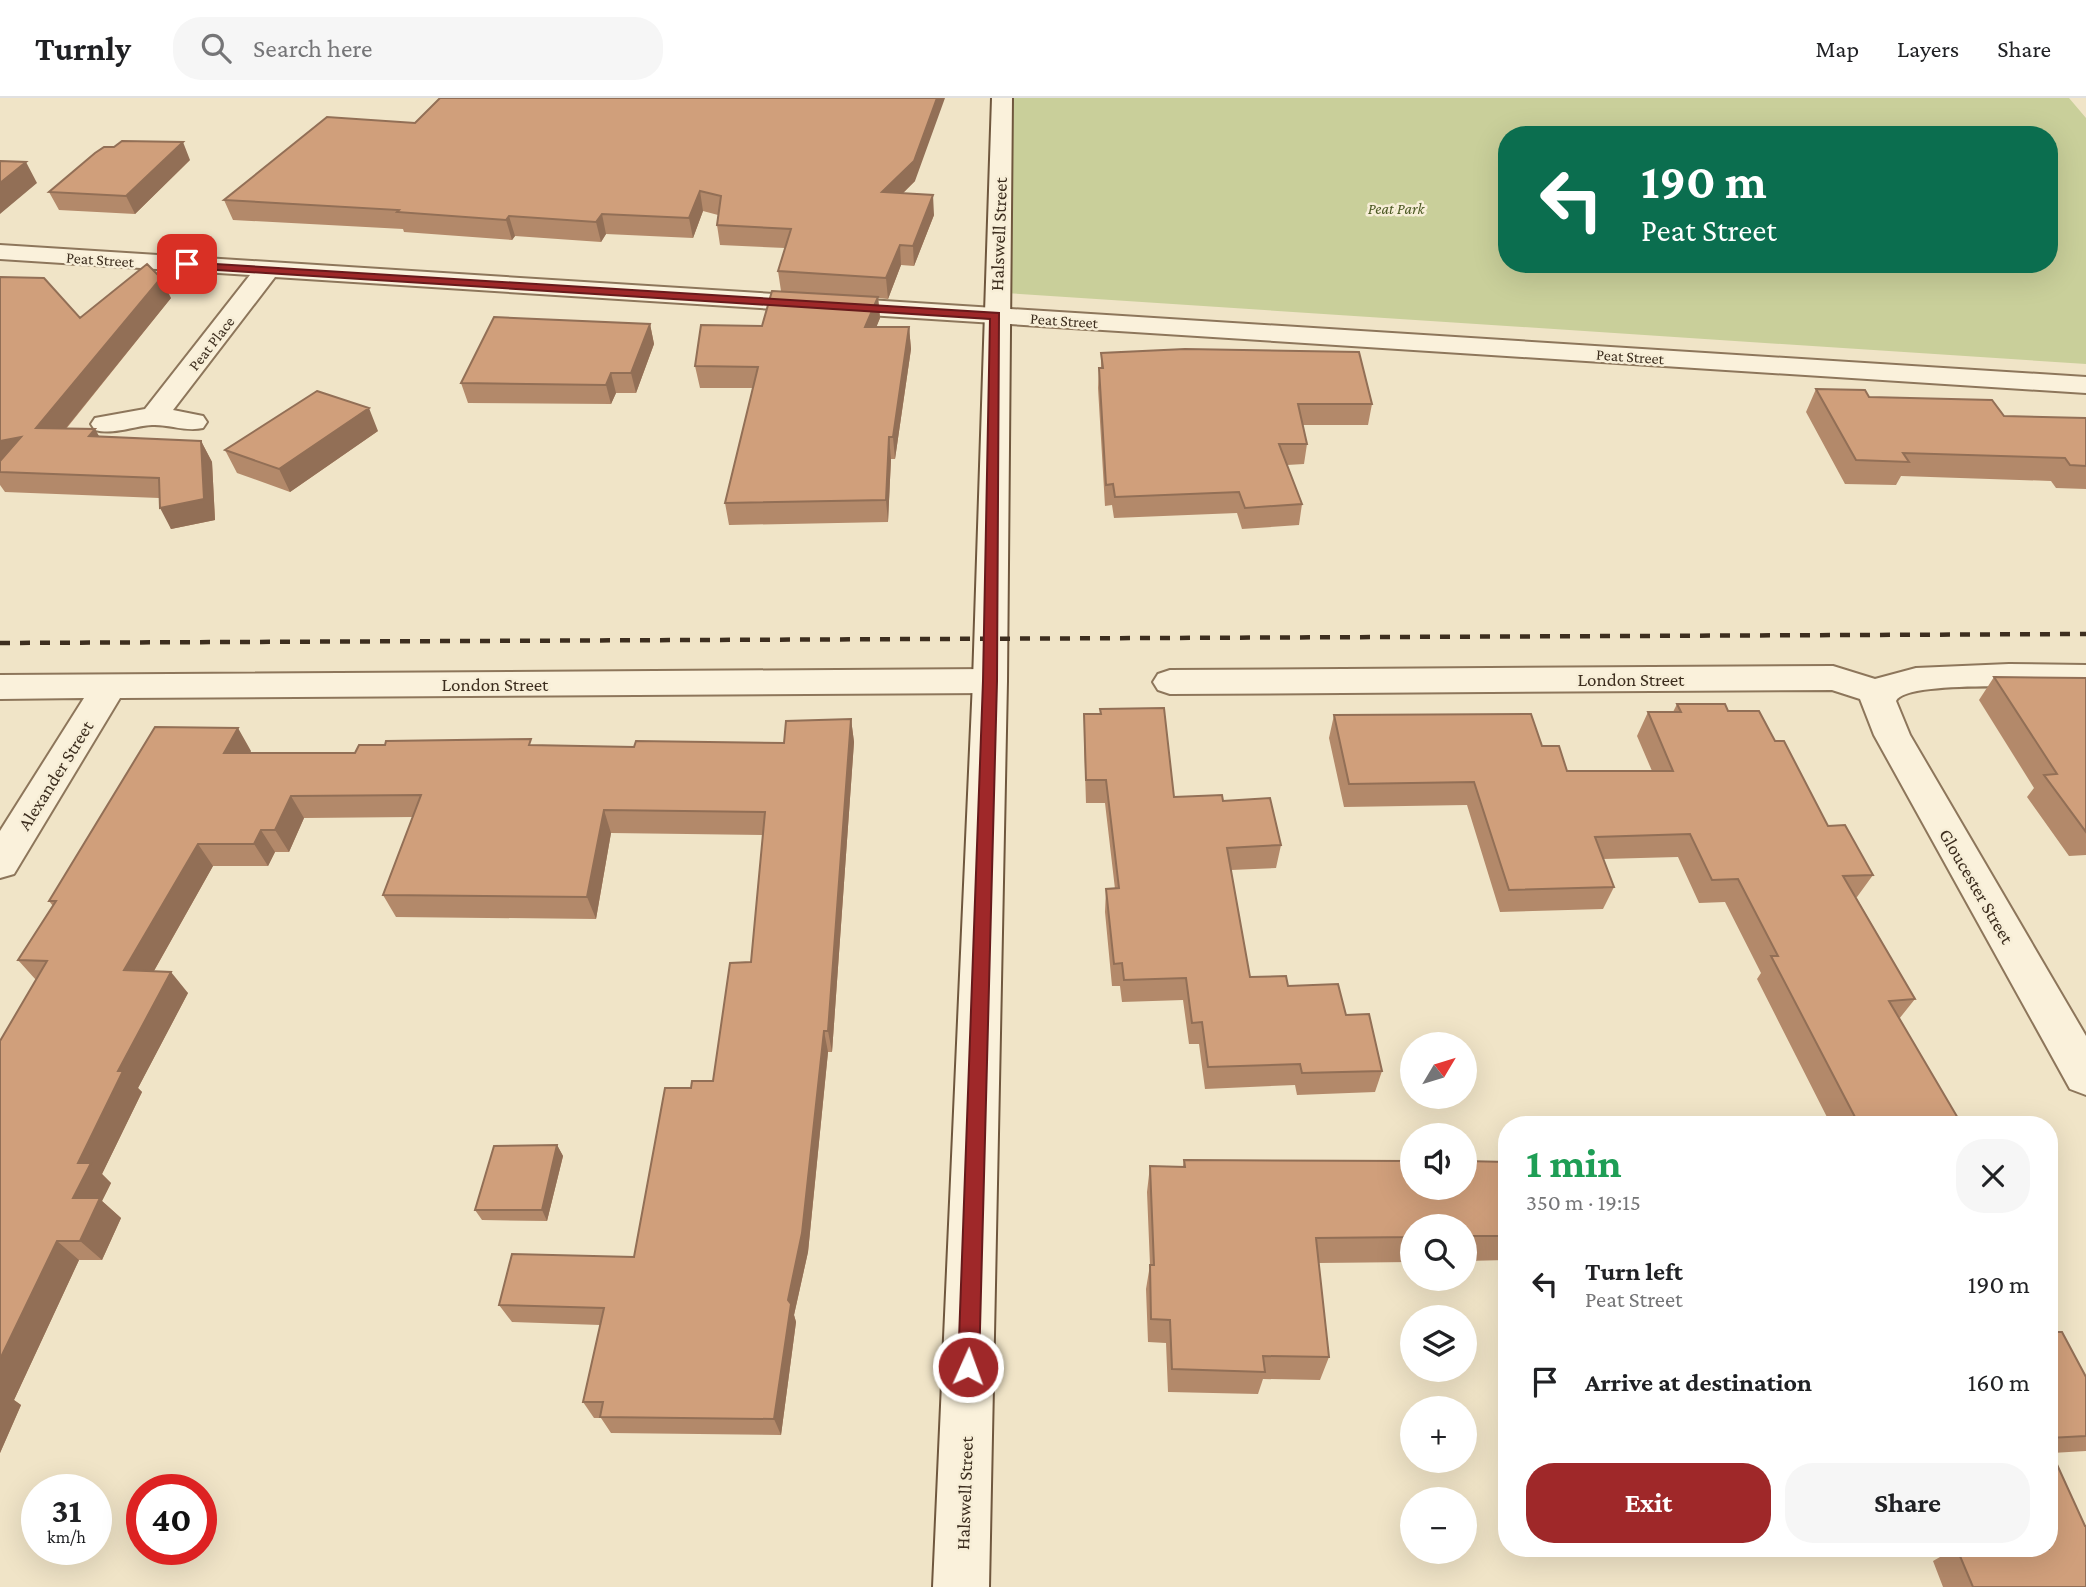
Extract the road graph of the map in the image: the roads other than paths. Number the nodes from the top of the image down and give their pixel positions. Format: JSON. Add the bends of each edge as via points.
{"nodes":[{"id":1,"x":1002,"y":98,"type":"edge"},
{"id":2,"x":0,"y":252,"type":"edge"},
{"id":3,"x":267,"y":270,"type":"junction"},
{"id":4,"x":995,"y":316,"type":"junction"},
{"id":5,"x":2086,"y":385,"type":"edge"},
{"id":6,"x":154,"y":416,"type":"junction"},
{"id":7,"x":192,"y":422,"type":"dead end"},
{"id":8,"x":105,"y":424,"type":"dead end"},
{"id":9,"x":2086,"y":677,"type":"edge"},
{"id":10,"x":990,"y":681,"type":"junction"},
{"id":11,"x":1170,"y":682,"type":"dead end"},
{"id":12,"x":0,"y":687,"type":"edge"},
{"id":13,"x":110,"y":687,"type":"junction"},
{"id":14,"x":1878,"y":692,"type":"junction"},
{"id":15,"x":0,"y":863,"type":"edge"},
{"id":16,"x":2086,"y":1076,"type":"edge"},
{"id":17,"x":961,"y":1587,"type":"edge"}],
"edges":[{"from":1,"to":4,"type":"street","name":"Halswell Street"},
{"from":2,"to":3,"type":"street","name":"Peat Street"},
{"from":3,"to":4,"type":"street","name":"Peat Street"},
{"from":3,"to":6,"type":"street","name":"Peat Place"},
{"from":4,"to":5,"type":"street","name":"Peat Street"},
{"from":4,"to":10,"type":"street","name":"Halswell Street"},
{"from":6,"to":7,"type":"street"},
{"from":6,"to":8,"type":"street"},
{"from":9,"to":14,"type":"street","via":[[1920,678],[1886,685]]},
{"from":10,"to":13,"type":"street","name":"London Street"},
{"from":10,"to":17,"type":"street","name":"Halswell Street"},
{"from":11,"to":14,"type":"street","name":"London Street","via":[[1833,678]]},
{"from":12,"to":13,"type":"street","name":"London Street"},
{"from":13,"to":15,"type":"street","name":"Alexander Street"},
{"from":14,"to":16,"type":"street","name":"Gloucester Street","via":[[1892,735]]}]}
